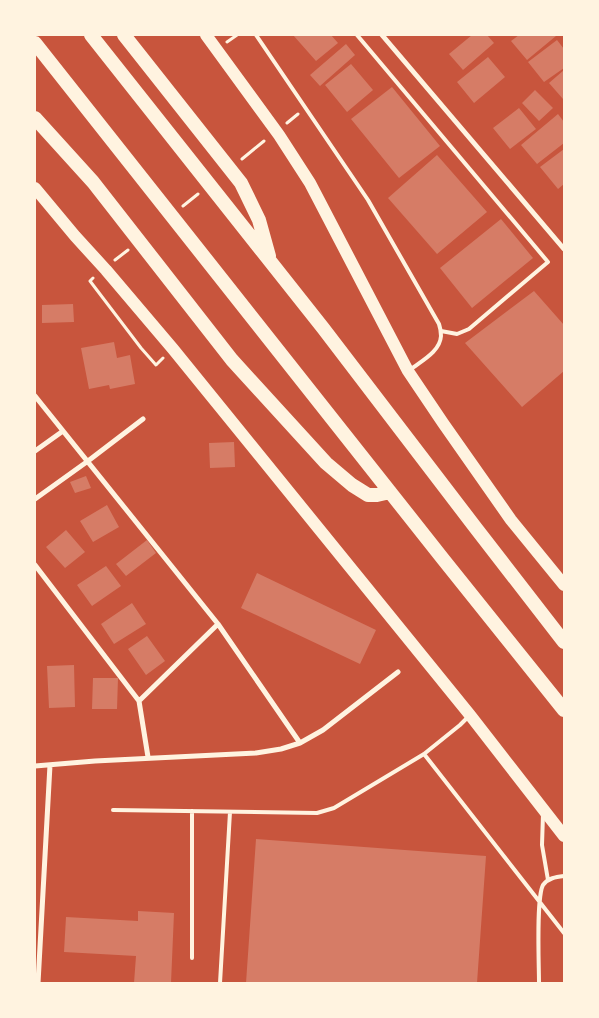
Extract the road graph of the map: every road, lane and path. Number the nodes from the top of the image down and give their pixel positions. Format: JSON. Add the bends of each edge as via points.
{"nodes":[{"id":1,"x":91,"y":35,"type":"edge"},
{"id":2,"x":124,"y":35,"type":"edge"},
{"id":3,"x":206,"y":35,"type":"edge"},
{"id":4,"x":256,"y":35,"type":"edge"},
{"id":5,"x":358,"y":35,"type":"edge"},
{"id":6,"x":382,"y":35,"type":"edge"},
{"id":7,"x":35,"y":42,"type":"edge"},
{"id":8,"x":300,"y":112,"type":"dead end"},
{"id":9,"x":35,"y":118,"type":"edge"},
{"id":10,"x":284,"y":125,"type":"dead end"},
{"id":11,"x":268,"y":138,"type":"dead end"},
{"id":12,"x":237,"y":162,"type":"dead end"},
{"id":13,"x":35,"y":188,"type":"edge"},
{"id":14,"x":198,"y":194,"type":"dead end"},
{"id":15,"x":183,"y":206,"type":"dead end"},
{"id":16,"x":564,"y":237,"type":"edge"},
{"id":17,"x":558,"y":242,"type":"junction"},
{"id":18,"x":564,"y":249,"type":"edge"},
{"id":19,"x":128,"y":250,"type":"dead end"},
{"id":20,"x":270,"y":261,"type":"junction"},
{"id":21,"x":113,"y":262,"type":"dead end"},
{"id":22,"x":97,"y":275,"type":"dead end"},
{"id":23,"x":440,"y":331,"type":"junction"},
{"id":24,"x":173,"y":349,"type":"junction"},
{"id":25,"x":408,"y":371,"type":"junction"},
{"id":26,"x":35,"y":396,"type":"edge"},
{"id":27,"x":143,"y":419,"type":"dead end"},
{"id":28,"x":63,"y":431,"type":"junction"},
{"id":29,"x":35,"y":451,"type":"edge"},
{"id":30,"x":88,"y":461,"type":"junction"},
{"id":31,"x":392,"y":494,"type":"junction"},
{"id":32,"x":35,"y":499,"type":"edge"},
{"id":33,"x":35,"y":565,"type":"edge"},
{"id":34,"x":564,"y":585,"type":"edge"},
{"id":35,"x":218,"y":624,"type":"junction"},
{"id":36,"x":564,"y":642,"type":"edge"},
{"id":37,"x":398,"y":672,"type":"dead end"},
{"id":38,"x":138,"y":701,"type":"junction"},
{"id":39,"x":564,"y":710,"type":"edge"},
{"id":40,"x":470,"y":715,"type":"junction"},
{"id":41,"x":300,"y":742,"type":"junction"},
{"id":42,"x":424,"y":754,"type":"junction"},
{"id":43,"x":148,"y":758,"type":"junction"},
{"id":44,"x":50,"y":765,"type":"junction"},
{"id":45,"x":35,"y":766,"type":"edge"},
{"id":46,"x":544,"y":809,"type":"junction"},
{"id":47,"x":113,"y":810,"type":"dead end"},
{"id":48,"x":192,"y":811,"type":"junction"},
{"id":49,"x":230,"y":812,"type":"junction"},
{"id":50,"x":564,"y":836,"type":"edge"},
{"id":51,"x":564,"y":876,"type":"edge"},
{"id":52,"x":548,"y":880,"type":"junction"},
{"id":53,"x":539,"y":903,"type":"junction"},
{"id":54,"x":564,"y":933,"type":"edge"},
{"id":55,"x":192,"y":958,"type":"dead end"},
{"id":56,"x":38,"y":983,"type":"edge"},
{"id":57,"x":220,"y":983,"type":"edge"},
{"id":58,"x":539,"y":983,"type":"edge"}],
"edges":[{"from":1,"to":20,"type":"highway"},
{"from":2,"to":20,"type":"highway","via":[[241,183],[259,220]]},
{"from":3,"to":25,"type":"highway","via":[[310,183]]},
{"from":4,"to":23,"type":"lane","via":[[368,200]]},
{"from":5,"to":23,"type":"lane","via":[[548,262],[469,329],[457,334]]},
{"from":6,"to":17,"type":"street"},
{"from":7,"to":31,"type":"highway"},
{"from":8,"to":10,"type":"path"},
{"from":9,"to":31,"type":"highway","via":[[93,182],[232,360],[326,463],[368,495]]},
{"from":11,"to":12,"type":"path"},
{"from":13,"to":24,"type":"highway"},
{"from":14,"to":15,"type":"path"},
{"from":16,"to":17,"type":"street"},
{"from":17,"to":18,"type":"street"},
{"from":19,"to":21,"type":"path"},
{"from":20,"to":36,"type":"highway"},
{"from":22,"to":24,"type":"path","via":[[90,281],[156,365]]},
{"from":23,"to":25,"type":"lane","via":[[438,346]]},
{"from":24,"to":40,"type":"highway"},
{"from":25,"to":34,"type":"highway","via":[[511,520]]},
{"from":26,"to":28,"type":"street"},
{"from":27,"to":30,"type":"street"},
{"from":28,"to":29,"type":"street"},
{"from":28,"to":30,"type":"street"},
{"from":30,"to":32,"type":"street"},
{"from":30,"to":35,"type":"street"},
{"from":31,"to":39,"type":"highway"},
{"from":33,"to":38,"type":"street"},
{"from":35,"to":38,"type":"street"},
{"from":35,"to":41,"type":"street"},
{"from":37,"to":41,"type":"street","via":[[323,730]]},
{"from":38,"to":43,"type":"street"},
{"from":40,"to":42,"type":"lane"},
{"from":40,"to":46,"type":"highway"},
{"from":41,"to":43,"type":"street","via":[[256,753]]},
{"from":42,"to":49,"type":"lane","via":[[334,808],[317,813]]},
{"from":42,"to":53,"type":"lane"},
{"from":43,"to":44,"type":"street"},
{"from":44,"to":45,"type":"street"},
{"from":44,"to":56,"type":"street"},
{"from":46,"to":50,"type":"highway"},
{"from":46,"to":52,"type":"lane","via":[[542,845]]},
{"from":47,"to":48,"type":"lane"},
{"from":48,"to":49,"type":"lane"},
{"from":48,"to":55,"type":"lane"},
{"from":49,"to":57,"type":"lane"},
{"from":51,"to":52,"type":"lane"},
{"from":52,"to":53,"type":"lane"},
{"from":53,"to":54,"type":"lane"},
{"from":53,"to":58,"type":"lane"}]}
